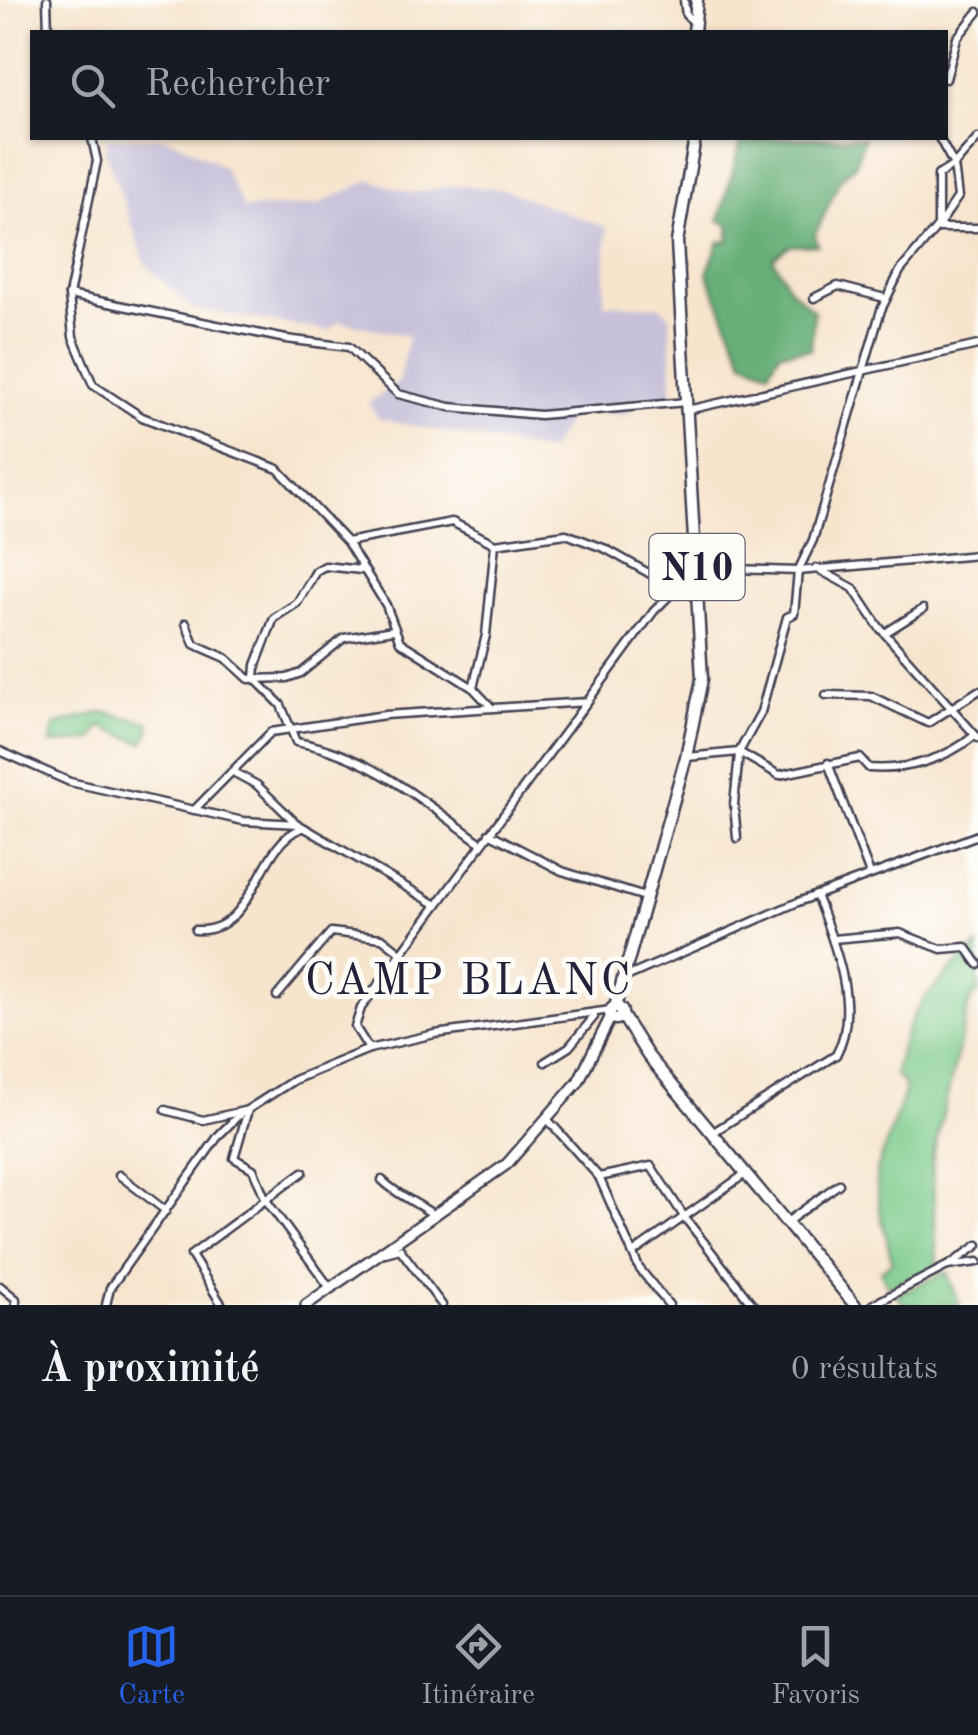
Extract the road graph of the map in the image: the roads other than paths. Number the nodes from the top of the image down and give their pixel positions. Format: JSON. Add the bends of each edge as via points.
{"nodes":[{"id":1,"x":47,"y":0,"type":"edge"},
{"id":2,"x":684,"y":0,"type":"edge"},
{"id":3,"x":697,"y":0,"type":"edge"},
{"id":4,"x":978,"y":12,"type":"edge"},
{"id":5,"x":694,"y":27,"type":"edge"},
{"id":6,"x":48,"y":30,"type":"edge"},
{"id":7,"x":948,"y":72,"type":"edge"},
{"id":8,"x":978,"y":138,"type":"edge"},
{"id":9,"x":92,"y":140,"type":"edge"},
{"id":10,"x":695,"y":140,"type":"edge"},
{"id":11,"x":940,"y":140,"type":"edge"},
{"id":12,"x":954,"y":166,"type":"junction"},
{"id":13,"x":937,"y":227,"type":"junction"},
{"id":14,"x":978,"y":228,"type":"edge"},
{"id":15,"x":69,"y":295,"type":"junction"},
{"id":16,"x":814,"y":298,"type":"dead end"},
{"id":17,"x":886,"y":298,"type":"junction"},
{"id":18,"x":978,"y":344,"type":"edge"},
{"id":19,"x":861,"y":373,"type":"junction"},
{"id":20,"x":686,"y":406,"type":"junction"},
{"id":21,"x":347,"y":542,"type":"junction"},
{"id":22,"x":494,"y":544,"type":"junction"},
{"id":23,"x":978,"y":555,"type":"edge"},
{"id":24,"x":697,"y":568,"type":"junction"},
{"id":25,"x":816,"y":568,"type":"junction"},
{"id":26,"x":361,"y":570,"type":"junction"},
{"id":27,"x":798,"y":571,"type":"junction"},
{"id":28,"x":675,"y":588,"type":"junction"},
{"id":29,"x":923,"y":609,"type":"dead end"},
{"id":30,"x":186,"y":622,"type":"dead end"},
{"id":31,"x":394,"y":630,"type":"junction"},
{"id":32,"x":884,"y":633,"type":"junction"},
{"id":33,"x":255,"y":680,"type":"junction"},
{"id":34,"x":473,"y":688,"type":"junction"},
{"id":35,"x":978,"y":691,"type":"edge"},
{"id":36,"x":826,"y":694,"type":"dead end"},
{"id":37,"x":587,"y":702,"type":"junction"},
{"id":38,"x":492,"y":708,"type":"junction"},
{"id":39,"x":953,"y":708,"type":"junction"},
{"id":40,"x":292,"y":728,"type":"junction"},
{"id":41,"x":977,"y":737,"type":"edge"},
{"id":42,"x":0,"y":751,"type":"edge"},
{"id":43,"x":739,"y":752,"type":"junction"},
{"id":44,"x":686,"y":757,"type":"junction"},
{"id":45,"x":828,"y":763,"type":"junction"},
{"id":46,"x":233,"y":772,"type":"junction"},
{"id":47,"x":194,"y":810,"type":"junction"},
{"id":48,"x":300,"y":826,"type":"junction"},
{"id":49,"x":489,"y":833,"type":"junction"},
{"id":50,"x":978,"y":835,"type":"edge"},
{"id":51,"x":737,"y":838,"type":"dead end"},
{"id":52,"x":481,"y":843,"type":"junction"},
{"id":53,"x":870,"y":874,"type":"junction"},
{"id":54,"x":816,"y":895,"type":"junction"},
{"id":55,"x":644,"y":898,"type":"junction"},
{"id":56,"x":435,"y":904,"type":"junction"},
{"id":57,"x":195,"y":930,"type":"dead end"},
{"id":58,"x":833,"y":939,"type":"junction"},
{"id":59,"x":400,"y":952,"type":"junction"},
{"id":60,"x":978,"y":964,"type":"edge"},
{"id":61,"x":622,"y":983,"type":"junction"},
{"id":62,"x":278,"y":996,"type":"dead end"},
{"id":63,"x":615,"y":1013,"type":"junction"},
{"id":64,"x":591,"y":1016,"type":"junction"},
{"id":65,"x":368,"y":1049,"type":"junction"},
{"id":66,"x":546,"y":1062,"type":"dead end"},
{"id":67,"x":164,"y":1110,"type":"dead end"},
{"id":68,"x":248,"y":1110,"type":"junction"},
{"id":69,"x":549,"y":1120,"type":"junction"},
{"id":70,"x":712,"y":1133,"type":"junction"},
{"id":71,"x":302,"y":1172,"type":"dead end"},
{"id":72,"x":746,"y":1173,"type":"junction"},
{"id":73,"x":119,"y":1175,"type":"dead end"},
{"id":74,"x":599,"y":1177,"type":"junction"},
{"id":75,"x":382,"y":1180,"type":"dead end"},
{"id":76,"x":839,"y":1184,"type":"dead end"},
{"id":77,"x":266,"y":1200,"type":"junction"},
{"id":78,"x":166,"y":1211,"type":"junction"},
{"id":79,"x":436,"y":1217,"type":"junction"},
{"id":80,"x":684,"y":1218,"type":"junction"},
{"id":81,"x":786,"y":1222,"type":"junction"},
{"id":82,"x":978,"y":1246,"type":"edge"},
{"id":83,"x":384,"y":1253,"type":"junction"},
{"id":84,"x":633,"y":1253,"type":"junction"},
{"id":85,"x":978,"y":1262,"type":"edge"},
{"id":86,"x":947,"y":1266,"type":"junction"},
{"id":87,"x":0,"y":1286,"type":"edge"},
{"id":88,"x":331,"y":1289,"type":"junction"},
{"id":89,"x":16,"y":1305,"type":"edge"},
{"id":90,"x":106,"y":1305,"type":"edge"},
{"id":91,"x":222,"y":1305,"type":"edge"},
{"id":92,"x":306,"y":1305,"type":"edge"},
{"id":93,"x":442,"y":1305,"type":"edge"},
{"id":94,"x":668,"y":1305,"type":"edge"},
{"id":95,"x":752,"y":1305,"type":"edge"},
{"id":96,"x":855,"y":1305,"type":"edge"},
{"id":97,"x":872,"y":1305,"type":"edge"}],
"edges":[{"from":1,"to":6,"type":"street"},
{"from":2,"to":5,"type":"street"},
{"from":3,"to":5,"type":"highway"},
{"from":4,"to":7,"type":"street","via":[[957,38]]},
{"from":8,"to":12,"type":"street"},
{"from":9,"to":15,"type":"street","via":[[97,161]]},
{"from":10,"to":20,"type":"highway","number":"N10","via":[[677,242]]},
{"from":11,"to":12,"type":"street"},
{"from":12,"to":13,"type":"street","via":[[958,201]]},
{"from":12,"to":13,"type":"street","via":[[938,175]]},
{"from":13,"to":14,"type":"street"},
{"from":13,"to":17,"type":"street"},
{"from":15,"to":20,"type":"street","via":[[349,347],[398,394],[450,407],[540,415]]},
{"from":15,"to":21,"type":"street","via":[[73,337],[103,395],[164,427],[278,469]]},
{"from":16,"to":17,"type":"street","via":[[838,286]]},
{"from":17,"to":19,"type":"street"},
{"from":18,"to":19,"type":"street"},
{"from":19,"to":20,"type":"street"},
{"from":19,"to":27,"type":"street","via":[[814,540]]},
{"from":20,"to":24,"type":"highway","number":"N10"},
{"from":21,"to":22,"type":"street","via":[[452,522]]},
{"from":21,"to":26,"type":"street"},
{"from":22,"to":28,"type":"street","via":[[566,534],[606,548]]},
{"from":22,"to":34,"type":"street","via":[[486,635]]},
{"from":23,"to":25,"type":"street"},
{"from":24,"to":27,"type":"street"},
{"from":24,"to":28,"type":"street"},
{"from":24,"to":44,"type":"highway","number":"N10","via":[[702,668]]},
{"from":25,"to":27,"type":"street"},
{"from":25,"to":32,"type":"street","via":[[853,588]]},
{"from":26,"to":31,"type":"street","via":[[386,605]]},
{"from":26,"to":33,"type":"street","via":[[316,571],[297,602],[274,618]]},
{"from":27,"to":43,"type":"street","via":[[794,614],[787,617],[761,712]]},
{"from":28,"to":37,"type":"street"},
{"from":29,"to":32,"type":"street"},
{"from":30,"to":33,"type":"street","via":[[194,644]]},
{"from":31,"to":33,"type":"street","via":[[344,638],[292,678]]},
{"from":31,"to":34,"type":"street","via":[[420,657]]},
{"from":32,"to":39,"type":"street"},
{"from":33,"to":40,"type":"street","via":[[281,705]]},
{"from":34,"to":38,"type":"street"},
{"from":35,"to":39,"type":"street"},
{"from":36,"to":39,"type":"street","via":[[871,696],[923,723]]},
{"from":37,"to":38,"type":"street"},
{"from":37,"to":49,"type":"street"},
{"from":38,"to":40,"type":"street"},
{"from":39,"to":41,"type":"street"},
{"from":40,"to":46,"type":"street","via":[[262,737]]},
{"from":40,"to":52,"type":"street","via":[[296,742],[330,748],[375,769]]},
{"from":41,"to":45,"type":"street","via":[[951,754],[899,766],[872,769],[862,758]]},
{"from":42,"to":47,"type":"street","via":[[70,782]]},
{"from":43,"to":44,"type":"street"},
{"from":43,"to":45,"type":"street","via":[[779,775]]},
{"from":43,"to":51,"type":"street"},
{"from":44,"to":55,"type":"highway","number":"N10"},
{"from":45,"to":53,"type":"street"},
{"from":46,"to":47,"type":"street"},
{"from":46,"to":48,"type":"street"},
{"from":47,"to":48,"type":"street"},
{"from":48,"to":56,"type":"street"},
{"from":48,"to":57,"type":"street","via":[[232,916],[215,928]]},
{"from":49,"to":52,"type":"street"},
{"from":49,"to":55,"type":"street","via":[[562,871]]},
{"from":50,"to":53,"type":"street"},
{"from":52,"to":56,"type":"street"},
{"from":53,"to":54,"type":"street"},
{"from":54,"to":58,"type":"street"},
{"from":54,"to":61,"type":"street"},
{"from":55,"to":61,"type":"highway","number":"N10"},
{"from":56,"to":59,"type":"street"},
{"from":58,"to":60,"type":"street","via":[[900,934],[941,949],[966,947]]},
{"from":58,"to":70,"type":"street","via":[[843,997],[838,1051]]},
{"from":59,"to":62,"type":"street","via":[[382,938],[330,932]]},
{"from":59,"to":65,"type":"street","via":[[355,1021]]},
{"from":61,"to":63,"type":"highway","number":"N10"},
{"from":63,"to":64,"type":"street"},
{"from":63,"to":69,"type":"main road"},
{"from":63,"to":70,"type":"highway"},
{"from":64,"to":65,"type":"street","via":[[435,1034]]},
{"from":64,"to":66,"type":"street","via":[[570,1047]]},
{"from":65,"to":68,"type":"street","via":[[294,1080]]},
{"from":67,"to":68,"type":"street","via":[[203,1120]]},
{"from":68,"to":77,"type":"street","via":[[234,1158],[253,1169]]},
{"from":68,"to":78,"type":"street","via":[[220,1135]]},
{"from":69,"to":74,"type":"street"},
{"from":69,"to":79,"type":"main road","via":[[507,1164]]},
{"from":70,"to":72,"type":"highway"},
{"from":71,"to":77,"type":"street"},
{"from":72,"to":80,"type":"street"},
{"from":72,"to":81,"type":"highway"},
{"from":73,"to":78,"type":"street"},
{"from":74,"to":80,"type":"street","via":[[652,1166]]},
{"from":74,"to":84,"type":"street"},
{"from":75,"to":79,"type":"street"},
{"from":76,"to":81,"type":"street"},
{"from":77,"to":88,"type":"street"},
{"from":77,"to":91,"type":"street","via":[[191,1255]]},
{"from":78,"to":90,"type":"street","via":[[110,1288]]},
{"from":79,"to":83,"type":"main road"},
{"from":80,"to":84,"type":"street"},
{"from":80,"to":95,"type":"street"},
{"from":81,"to":96,"type":"highway"},
{"from":82,"to":86,"type":"street"},
{"from":83,"to":88,"type":"main road"},
{"from":83,"to":93,"type":"street","via":[[400,1249]]},
{"from":84,"to":94,"type":"street"},
{"from":85,"to":86,"type":"street"},
{"from":86,"to":97,"type":"street"},
{"from":87,"to":89,"type":"street"},
{"from":88,"to":92,"type":"main road"}]}
